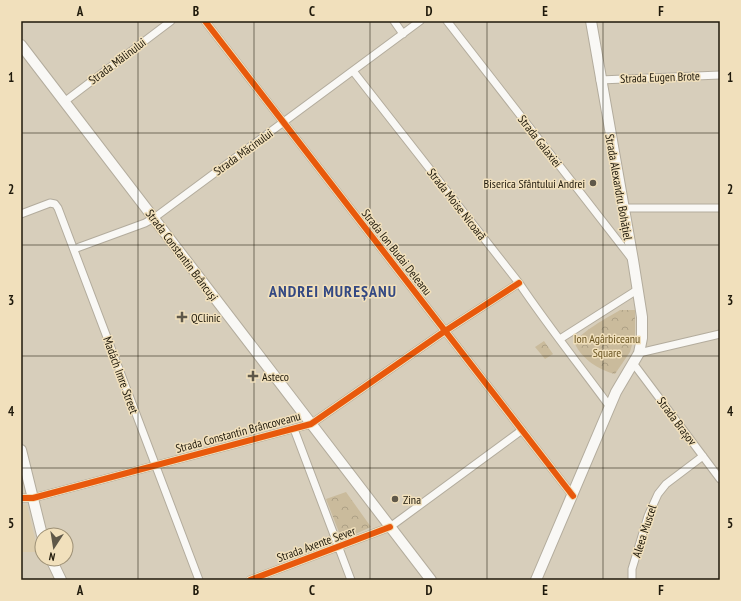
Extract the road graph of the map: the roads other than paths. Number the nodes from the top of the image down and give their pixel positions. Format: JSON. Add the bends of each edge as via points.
{"nodes":[{"id":1,"x":171,"y":21,"type":"edge"},
{"id":2,"x":205,"y":21,"type":"edge"},
{"id":3,"x":394,"y":21,"type":"edge"},
{"id":4,"x":420,"y":21,"type":"edge"},
{"id":5,"x":447,"y":21,"type":"edge"},
{"id":6,"x":591,"y":21,"type":"edge"},
{"id":7,"x":403,"y":34,"type":"junction"},
{"id":8,"x":22,"y":48,"type":"edge"},
{"id":9,"x":353,"y":71,"type":"junction"},
{"id":10,"x":720,"y":75,"type":"edge"},
{"id":11,"x":600,"y":80,"type":"junction"},
{"id":12,"x":64,"y":102,"type":"junction"},
{"id":13,"x":283,"y":122,"type":"junction"},
{"id":14,"x":623,"y":208,"type":"junction"},
{"id":15,"x":720,"y":208,"type":"edge"},
{"id":16,"x":21,"y":214,"type":"edge"},
{"id":17,"x":154,"y":218,"type":"junction"},
{"id":18,"x":74,"y":249,"type":"junction"},
{"id":19,"x":633,"y":260,"type":"junction"},
{"id":20,"x":519,"y":283,"type":"junction"},
{"id":21,"x":638,"y":290,"type":"junction"},
{"id":22,"x":445,"y":331,"type":"junction"},
{"id":23,"x":720,"y":334,"type":"edge"},
{"id":24,"x":560,"y":339,"type":"junction"},
{"id":25,"x":639,"y":353,"type":"junction"},
{"id":26,"x":633,"y":363,"type":"junction"},
{"id":27,"x":610,"y":407,"type":"junction"},
{"id":28,"x":311,"y":424,"type":"junction"},
{"id":29,"x":294,"y":429,"type":"junction"},
{"id":30,"x":522,"y":430,"type":"junction"},
{"id":31,"x":21,"y":450,"type":"edge"},
{"id":32,"x":703,"y":456,"type":"junction"},
{"id":33,"x":154,"y":465,"type":"junction"},
{"id":34,"x":720,"y":479,"type":"edge"},
{"id":35,"x":573,"y":496,"type":"junction"},
{"id":36,"x":21,"y":498,"type":"edge"},
{"id":37,"x":33,"y":498,"type":"junction"},
{"id":38,"x":40,"y":527,"type":"edge"},
{"id":39,"x":390,"y":527,"type":"junction"},
{"id":40,"x":339,"y":547,"type":"junction"},
{"id":41,"x":55,"y":567,"type":"edge"},
{"id":42,"x":61,"y":580,"type":"edge"},
{"id":43,"x":199,"y":580,"type":"edge"},
{"id":44,"x":250,"y":580,"type":"edge"},
{"id":45,"x":351,"y":580,"type":"edge"},
{"id":46,"x":431,"y":580,"type":"edge"},
{"id":47,"x":536,"y":580,"type":"edge"},
{"id":48,"x":632,"y":580,"type":"edge"}],
"edges":[{"from":1,"to":12,"type":"street","name":"Strada Mălinului"},
{"from":2,"to":13,"type":"street","name":"Strada Ion Budai Deleanu"},
{"from":3,"to":7,"type":"street"},
{"from":4,"to":7,"type":"street","name":"Strada Măcinului"},
{"from":5,"to":19,"type":"street","name":"Strada Galaxiei"},
{"from":6,"to":11,"type":"main road","name":"Strada Alexandru Bohățiel"},
{"from":7,"to":9,"type":"street","name":"Strada Măcinului"},
{"from":8,"to":12,"type":"main road","name":"Strada Constantin Brâncuși"},
{"from":9,"to":13,"type":"street","name":"Strada Măcinului"},
{"from":9,"to":20,"type":"street","name":"Strada Moise Nicoară"},
{"from":10,"to":11,"type":"street","name":"Strada Eugen Brote"},
{"from":11,"to":14,"type":"main road","name":"Strada Alexandru Bohățiel"},
{"from":12,"to":17,"type":"main road","name":"Strada Constantin Brâncuși"},
{"from":13,"to":17,"type":"street","name":"Strada Măcinului"},
{"from":13,"to":22,"type":"street","name":"Strada Ion Budai Deleanu"},
{"from":14,"to":15,"type":"street"},
{"from":14,"to":19,"type":"main road","name":"Strada Alexandru Bohățiel"},
{"from":16,"to":18,"type":"street","name":"Madách Imre Street","via":[[50,203],[55,204]]},
{"from":17,"to":18,"type":"street","name":"Strada Măcinului"},
{"from":17,"to":28,"type":"main road","name":"Strada Constantin Brâncuși"},
{"from":18,"to":33,"type":"street","name":"Madách Imre Street"},
{"from":19,"to":21,"type":"main road","name":"Strada Alexandru Bohățiel"},
{"from":20,"to":22,"type":"street","name":"Strada Constantin Brâncoveanu"},
{"from":20,"to":24,"type":"street","name":"Strada Moise Nicoară"},
{"from":21,"to":24,"type":"street"},
{"from":21,"to":25,"type":"main road","name":"Strada Alexandru Bohățiel","via":[[643,328]]},
{"from":22,"to":28,"type":"street","name":"Strada Constantin Brâncoveanu"},
{"from":22,"to":30,"type":"street","name":"Strada Ion Budai Deleanu"},
{"from":23,"to":25,"type":"street"},
{"from":24,"to":27,"type":"street","name":"Strada Moise Nicoară"},
{"from":25,"to":26,"type":"main road"},
{"from":26,"to":27,"type":"main road"},
{"from":26,"to":32,"type":"street","name":"Strada Brașov"},
{"from":27,"to":35,"type":"main road"},
{"from":28,"to":29,"type":"street","name":"Strada Constantin Brâncoveanu"},
{"from":28,"to":39,"type":"main road","name":"Strada Constantin Brâncuși"},
{"from":29,"to":33,"type":"street","name":"Strada Constantin Brâncoveanu"},
{"from":29,"to":40,"type":"street"},
{"from":30,"to":35,"type":"street","name":"Strada Ion Budai Deleanu"},
{"from":30,"to":39,"type":"street","name":"Strada Axente Sever"},
{"from":31,"to":37,"type":"main road"},
{"from":32,"to":34,"type":"street","name":"Strada Brașov"},
{"from":32,"to":48,"type":"street","name":"Aleea Muscel","via":[[666,484],[658,494],[648,516],[632,568]]},
{"from":33,"to":37,"type":"street","name":"Strada Constantin Brâncoveanu"},
{"from":33,"to":43,"type":"street","name":"Madách Imre Street"},
{"from":35,"to":47,"type":"main road"},
{"from":36,"to":37,"type":"street","name":"Strada Constantin Brâncoveanu"},
{"from":37,"to":38,"type":"main road"},
{"from":39,"to":40,"type":"street","name":"Strada Axente Sever"},
{"from":39,"to":46,"type":"main road","name":"Strada Constantin Brâncuși"},
{"from":40,"to":44,"type":"street","name":"Strada Axente Sever"},
{"from":40,"to":45,"type":"street"},
{"from":41,"to":42,"type":"main road"}]}
